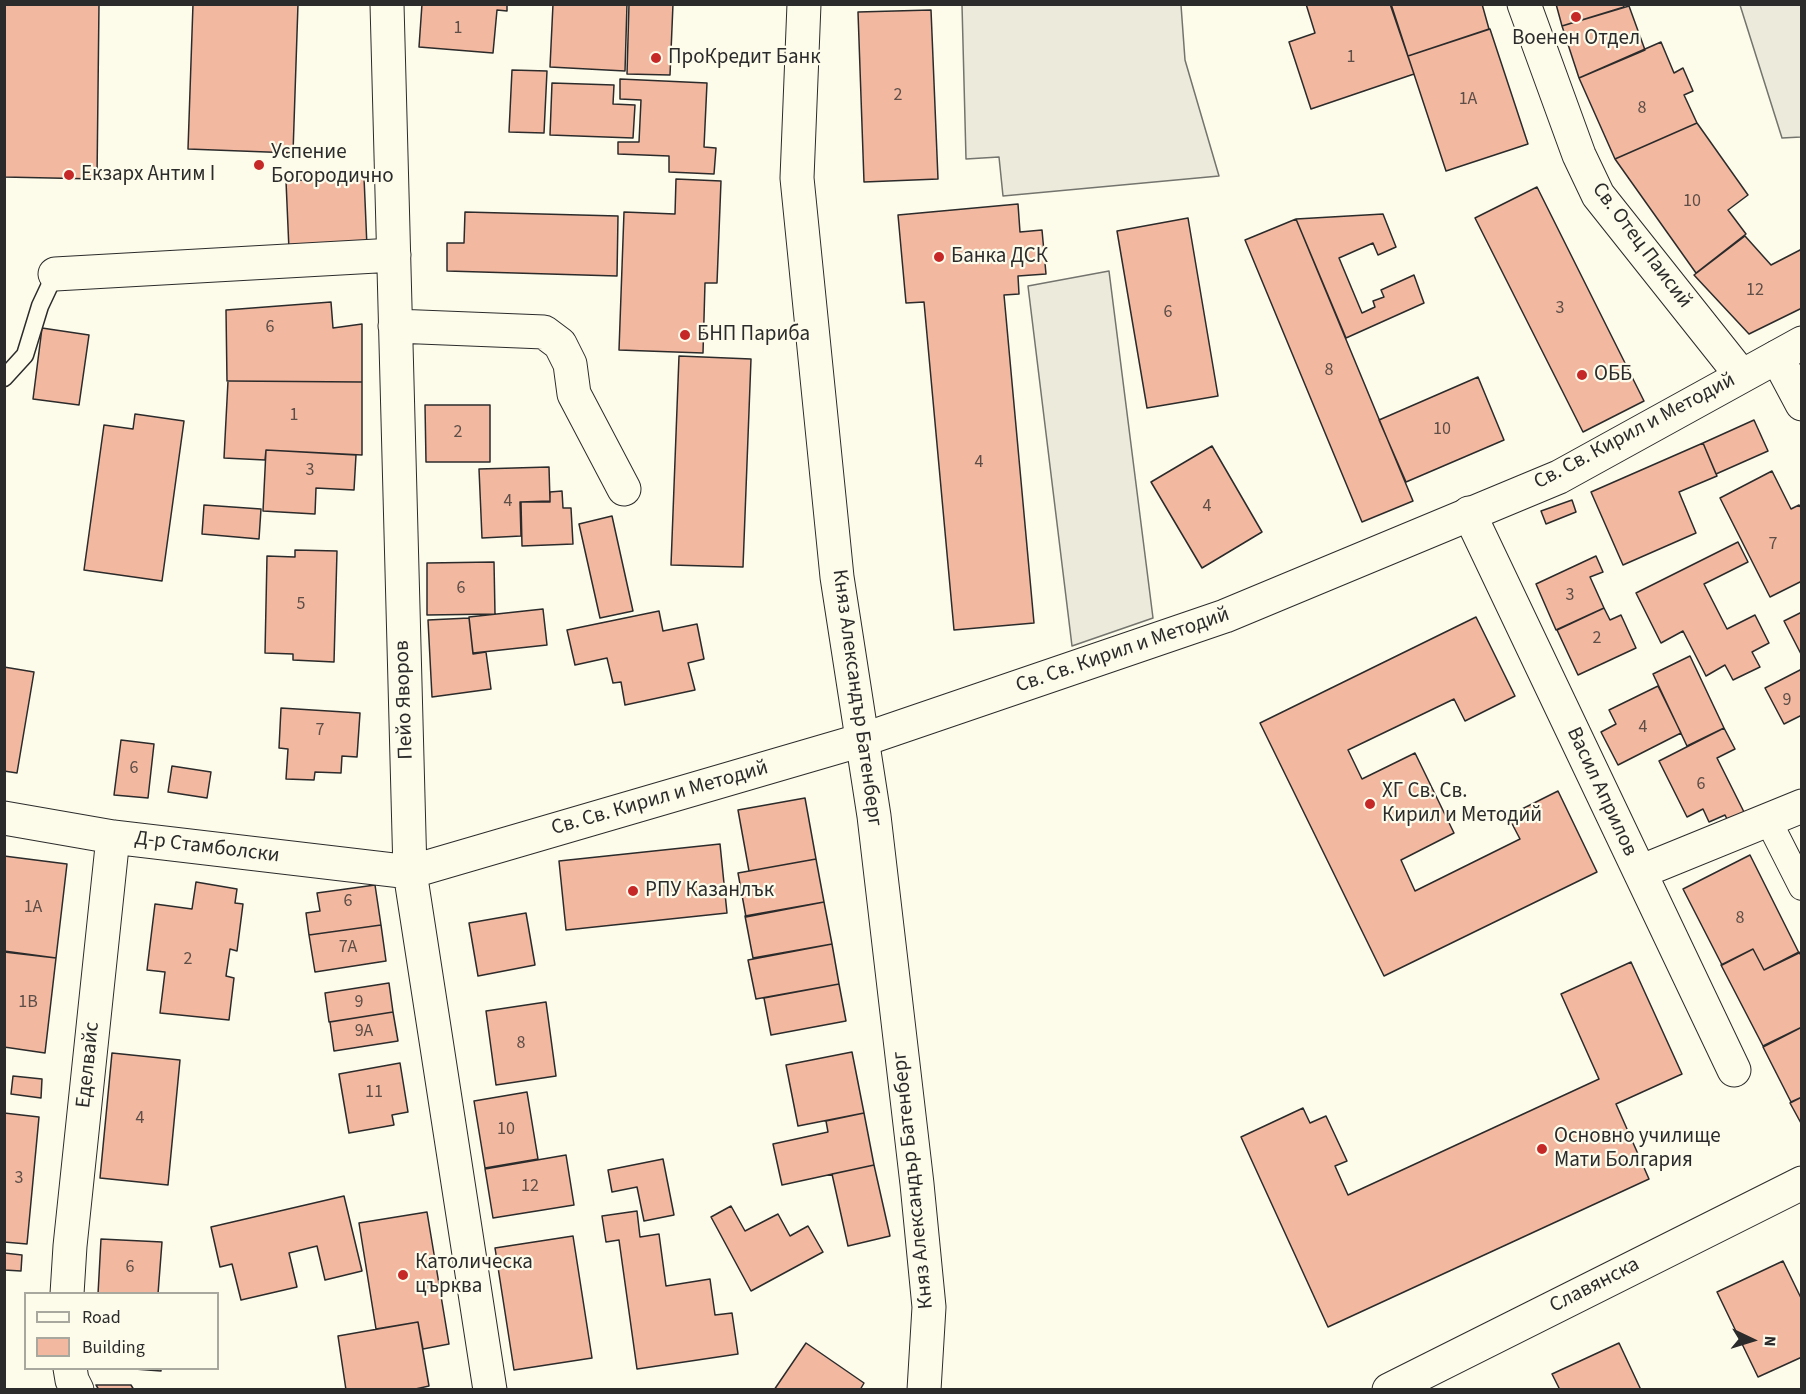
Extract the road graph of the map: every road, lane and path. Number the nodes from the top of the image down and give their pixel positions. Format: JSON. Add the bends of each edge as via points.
{"nodes":[{"id":1,"x":387,"y":4,"type":"edge"},
{"id":2,"x":804,"y":4,"type":"edge"},
{"id":3,"x":1524,"y":4,"type":"edge"},
{"id":4,"x":394,"y":255,"type":"junction"},
{"id":5,"x":55,"y":274,"type":"joint"},
{"id":6,"x":395,"y":326,"type":"junction"},
{"id":7,"x":1789,"y":350,"type":"edge"},
{"id":8,"x":1741,"y":375,"type":"junction"},
{"id":9,"x":4,"y":378,"type":"edge"},
{"id":10,"x":1802,"y":404,"type":"edge"},
{"id":11,"x":624,"y":489,"type":"dead end"},
{"id":12,"x":1469,"y":513,"type":"junction"},
{"id":13,"x":862,"y":740,"type":"junction"},
{"id":14,"x":1802,"y":806,"type":"edge"},
{"id":15,"x":4,"y":818,"type":"edge"},
{"id":16,"x":1768,"y":820,"type":"junction"},
{"id":17,"x":113,"y":837,"type":"junction"},
{"id":18,"x":410,"y":872,"type":"junction"},
{"id":19,"x":1640,"y":872,"type":"junction"},
{"id":20,"x":1802,"y":887,"type":"edge"},
{"id":21,"x":1734,"y":1070,"type":"dead end"},
{"id":22,"x":1798,"y":1195,"type":"edge"},
{"id":23,"x":67,"y":1292,"type":"edge"},
{"id":24,"x":70,"y":1370,"type":"edge"},
{"id":25,"x":77,"y":1389,"type":"edge"},
{"id":26,"x":490,"y":1389,"type":"edge"},
{"id":27,"x":924,"y":1389,"type":"edge"},
{"id":28,"x":1389,"y":1389,"type":"edge"}],
"edges":[{"from":1,"to":4,"type":"street","name":"Пейо Яворов"},
{"from":2,"to":13,"type":"street","name":"Княз Александър Батенберг","via":[[798,178],[837,577]]},
{"from":3,"to":8,"type":"street","name":"Св. Отец Паисий","via":[[1579,155],[1598,195]]},
{"from":4,"to":5,"type":"street"},
{"from":4,"to":6,"type":"street","name":"Пейо Яворов"},
{"from":5,"to":9,"type":"lane","via":[[25,355]]},
{"from":6,"to":11,"type":"street","via":[[544,332],[560,344],[570,364],[574,394]]},
{"from":6,"to":18,"type":"street","name":"Пейо Яворов"},
{"from":7,"to":8,"type":"street","name":"Св. Св. Кирил и Методий"},
{"from":7,"to":10,"type":"street"},
{"from":8,"to":12,"type":"street","name":"Св. Св. Кирил и Методий","via":[[1559,477]]},
{"from":12,"to":13,"type":"street","name":"Св. Св. Кирил и Методий","via":[[1225,616]]},
{"from":12,"to":19,"type":"street","name":"Васил Априлов"},
{"from":13,"to":18,"type":"street","name":"Св. Св. Кирил и Методий"},
{"from":13,"to":27,"type":"street","name":"Княз Александър Батенберг","via":[[877,840],[928,1296]]},
{"from":14,"to":16,"type":"street"},
{"from":15,"to":17,"type":"street","name":"Д-р Стамболски"},
{"from":16,"to":19,"type":"street"},
{"from":16,"to":20,"type":"street"},
{"from":17,"to":18,"type":"street","name":"Д-р Стамболски"},
{"from":17,"to":23,"type":"street","name":"Еделвайс"},
{"from":18,"to":26,"type":"street","name":"Пейо Яворов"},
{"from":19,"to":21,"type":"street","name":"Васил Априлов"},
{"from":22,"to":28,"type":"street","name":"Славянска"},
{"from":24,"to":25,"type":"street"}]}
